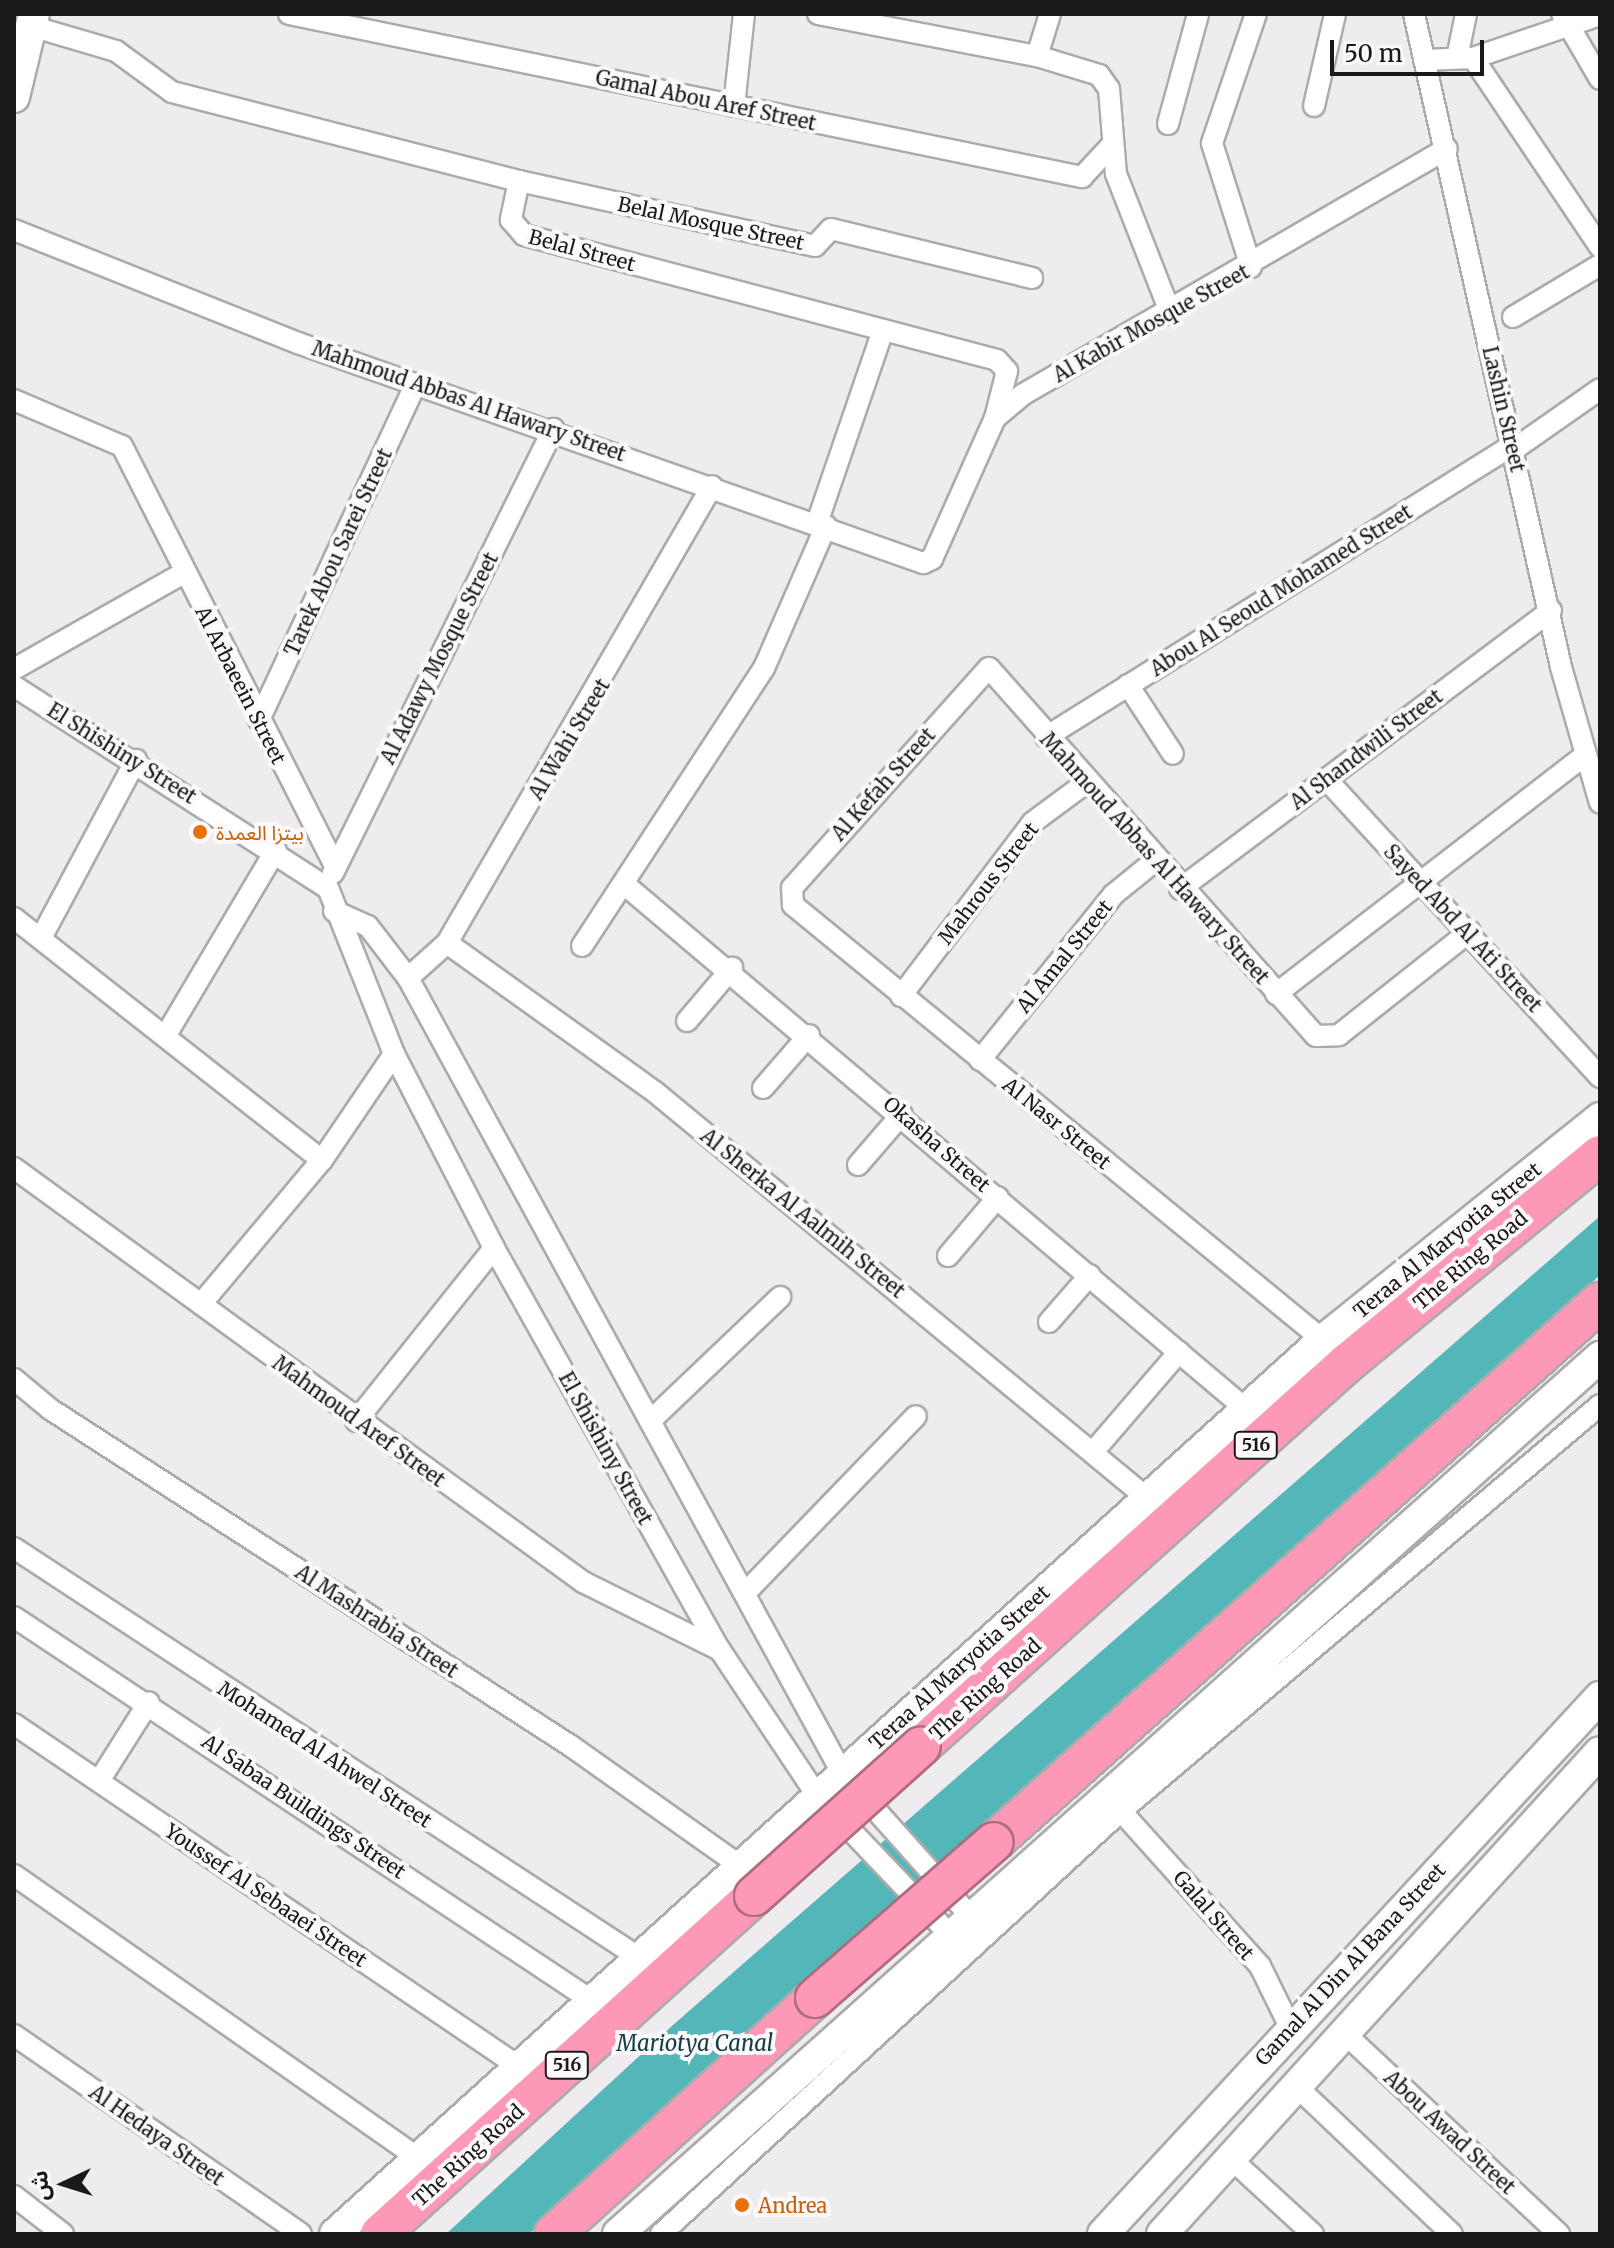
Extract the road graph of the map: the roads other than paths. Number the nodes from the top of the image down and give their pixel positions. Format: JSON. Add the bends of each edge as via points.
{"nodes":[{"id":1,"x":289,"y":14,"type":"edge"},
{"id":2,"x":744,"y":14,"type":"edge"},
{"id":3,"x":818,"y":14,"type":"edge"},
{"id":4,"x":1050,"y":14,"type":"edge"},
{"id":5,"x":1198,"y":14,"type":"edge"},
{"id":6,"x":1256,"y":14,"type":"edge"},
{"id":7,"x":1335,"y":14,"type":"edge"},
{"id":8,"x":1466,"y":14,"type":"edge"},
{"id":9,"x":1415,"y":15,"type":"edge"},
{"id":10,"x":1600,"y":15,"type":"edge"},
{"id":11,"x":1561,"y":18,"type":"edge"},
{"id":12,"x":33,"y":20,"type":"edge"},
{"id":13,"x":1037,"y":56,"type":"junction"},
{"id":14,"x":1465,"y":58,"type":"junction"},
{"id":15,"x":1424,"y":60,"type":"junction"},
{"id":16,"x":1600,"y":79,"type":"edge"},
{"id":17,"x":14,"y":97,"type":"edge"},
{"id":18,"x":734,"y":106,"type":"junction"},
{"id":19,"x":1314,"y":106,"type":"dead end"},
{"id":20,"x":1168,"y":124,"type":"dead end"},
{"id":21,"x":1109,"y":148,"type":"junction"},
{"id":22,"x":1447,"y":149,"type":"junction"},
{"id":23,"x":519,"y":181,"type":"junction"},
{"id":24,"x":14,"y":230,"type":"edge"},
{"id":25,"x":1600,"y":247,"type":"edge"},
{"id":26,"x":1600,"y":265,"type":"edge"},
{"id":27,"x":1251,"y":267,"type":"junction"},
{"id":28,"x":1032,"y":278,"type":"dead end"},
{"id":29,"x":1171,"y":314,"type":"junction"},
{"id":30,"x":1513,"y":317,"type":"dead end"},
{"id":31,"x":883,"y":330,"type":"junction"},
{"id":32,"x":416,"y":384,"type":"junction"},
{"id":33,"x":1600,"y":389,"type":"edge"},
{"id":34,"x":14,"y":400,"type":"edge"},
{"id":35,"x":995,"y":418,"type":"junction"},
{"id":36,"x":553,"y":429,"type":"junction"},
{"id":37,"x":1515,"y":446,"type":"junction"},
{"id":38,"x":712,"y":486,"type":"junction"},
{"id":39,"x":822,"y":524,"type":"junction"},
{"id":40,"x":928,"y":562,"type":"joint"},
{"id":41,"x":184,"y":573,"type":"junction"},
{"id":42,"x":1551,"y":610,"type":"junction"},
{"id":43,"x":989,"y":668,"type":"joint"},
{"id":44,"x":14,"y":669,"type":"edge"},
{"id":45,"x":1128,"y":685,"type":"junction"},
{"id":46,"x":14,"y":686,"type":"edge"},
{"id":47,"x":259,"y":720,"type":"junction"},
{"id":48,"x":1046,"y":737,"type":"junction"},
{"id":49,"x":1173,"y":754,"type":"dead end"},
{"id":50,"x":1584,"y":756,"type":"junction"},
{"id":51,"x":136,"y":760,"type":"junction"},
{"id":52,"x":1326,"y":779,"type":"junction"},
{"id":53,"x":1087,"y":782,"type":"junction"},
{"id":54,"x":1600,"y":803,"type":"edge"},
{"id":55,"x":276,"y":850,"type":"junction"},
{"id":56,"x":1156,"y":860,"type":"junction"},
{"id":57,"x":335,"y":866,"type":"junction"},
{"id":58,"x":1416,"y":880,"type":"junction"},
{"id":59,"x":624,"y":884,"type":"junction"},
{"id":60,"x":328,"y":888,"type":"junction"},
{"id":61,"x":1180,"y":889,"type":"junction"},
{"id":62,"x":793,"y":905,"type":"joint"},
{"id":63,"x":334,"y":911,"type":"junction"},
{"id":64,"x":14,"y":918,"type":"edge"},
{"id":65,"x":1470,"y":931,"type":"junction"},
{"id":66,"x":41,"y":938,"type":"junction"},
{"id":67,"x":447,"y":943,"type":"junction"},
{"id":68,"x":582,"y":946,"type":"dead end"},
{"id":69,"x":732,"y":968,"type":"junction"},
{"id":70,"x":408,"y":978,"type":"junction"},
{"id":71,"x":1276,"y":994,"type":"junction"},
{"id":72,"x":901,"y":996,"type":"junction"},
{"id":73,"x":687,"y":1021,"type":"dead end"},
{"id":74,"x":166,"y":1035,"type":"junction"},
{"id":75,"x":809,"y":1035,"type":"junction"},
{"id":76,"x":394,"y":1054,"type":"junction"},
{"id":77,"x":980,"y":1060,"type":"junction"},
{"id":78,"x":1600,"y":1077,"type":"edge"},
{"id":79,"x":763,"y":1088,"type":"dead end"},
{"id":80,"x":902,"y":1114,"type":"junction"},
{"id":81,"x":1600,"y":1118,"type":"edge"},
{"id":82,"x":1600,"y":1155,"type":"edge"},
{"id":83,"x":322,"y":1160,"type":"junction"},
{"id":84,"x":858,"y":1165,"type":"dead end"},
{"id":85,"x":14,"y":1168,"type":"edge"},
{"id":86,"x":998,"y":1197,"type":"junction"},
{"id":87,"x":494,"y":1248,"type":"junction"},
{"id":88,"x":948,"y":1256,"type":"dead end"},
{"id":89,"x":1090,"y":1275,"type":"junction"},
{"id":90,"x":780,"y":1297,"type":"dead end"},
{"id":91,"x":1600,"y":1302,"type":"edge"},
{"id":92,"x":201,"y":1304,"type":"junction"},
{"id":93,"x":1049,"y":1322,"type":"dead end"},
{"id":94,"x":1323,"y":1340,"type":"junction"},
{"id":95,"x":1179,"y":1352,"type":"junction"},
{"id":96,"x":1600,"y":1357,"type":"edge"},
{"id":97,"x":14,"y":1379,"type":"edge"},
{"id":98,"x":1600,"y":1405,"type":"edge"},
{"id":99,"x":1246,"y":1409,"type":"junction"},
{"id":100,"x":916,"y":1416,"type":"dead end"},
{"id":101,"x":356,"y":1421,"type":"junction"},
{"id":102,"x":650,"y":1421,"type":"junction"},
{"id":103,"x":1093,"y":1452,"type":"junction"},
{"id":104,"x":1147,"y":1498,"type":"junction"},
{"id":105,"x":14,"y":1548,"type":"edge"},
{"id":106,"x":747,"y":1591,"type":"junction"},
{"id":107,"x":14,"y":1617,"type":"edge"},
{"id":108,"x":720,"y":1650,"type":"junction"},
{"id":109,"x":1600,"y":1697,"type":"edge"},
{"id":110,"x":149,"y":1702,"type":"junction"},
{"id":111,"x":14,"y":1724,"type":"edge"},
{"id":112,"x":820,"y":1731,"type":"junction"},
{"id":113,"x":1600,"y":1752,"type":"edge"},
{"id":114,"x":790,"y":1755,"type":"junction"},
{"id":115,"x":847,"y":1778,"type":"junction"},
{"id":116,"x":99,"y":1781,"type":"junction"},
{"id":117,"x":822,"y":1800,"type":"junction"},
{"id":118,"x":1121,"y":1811,"type":"junction"},
{"id":119,"x":739,"y":1865,"type":"junction"},
{"id":120,"x":14,"y":1875,"type":"edge"},
{"id":121,"x":958,"y":1924,"type":"junction"},
{"id":122,"x":638,"y":1957,"type":"junction"},
{"id":123,"x":591,"y":2000,"type":"junction"},
{"id":124,"x":1291,"y":2029,"type":"junction"},
{"id":125,"x":1341,"y":2030,"type":"junction"},
{"id":126,"x":14,"y":2035,"type":"edge"},
{"id":127,"x":518,"y":2066,"type":"junction"},
{"id":128,"x":1295,"y":2085,"type":"junction"},
{"id":129,"x":1229,"y":2157,"type":"junction"},
{"id":130,"x":418,"y":2158,"type":"junction"},
{"id":131,"x":1165,"y":2166,"type":"junction"},
{"id":132,"x":14,"y":2196,"type":"edge"},
{"id":133,"x":1195,"y":2196,"type":"junction"},
{"id":134,"x":1168,"y":2232,"type":"edge"},
{"id":135,"x":63,"y":2234,"type":"edge"},
{"id":136,"x":301,"y":2234,"type":"edge"},
{"id":137,"x":335,"y":2234,"type":"edge"},
{"id":138,"x":380,"y":2234,"type":"edge"},
{"id":139,"x":554,"y":2234,"type":"edge"},
{"id":140,"x":618,"y":2234,"type":"edge"},
{"id":141,"x":661,"y":2234,"type":"edge"},
{"id":142,"x":1103,"y":2234,"type":"edge"},
{"id":143,"x":1313,"y":2234,"type":"edge"},
{"id":144,"x":1452,"y":2234,"type":"edge"},
{"id":145,"x":1559,"y":2234,"type":"edge"}],
"edges":[{"from":1,"to":18,"type":"street","name":"Gamal Abou Aref Street"},
{"from":2,"to":18,"type":"street"},
{"from":3,"to":13,"type":"street"},
{"from":4,"to":13,"type":"street"},
{"from":5,"to":20,"type":"street"},
{"from":6,"to":27,"type":"street","via":[[1212,143]]},
{"from":7,"to":19,"type":"street"},
{"from":8,"to":14,"type":"street"},
{"from":9,"to":15,"type":"street","name":"Lashin Street"},
{"from":10,"to":11,"type":"street"},
{"from":11,"to":14,"type":"street"},
{"from":11,"to":16,"type":"street"},
{"from":12,"to":17,"type":"main road"},
{"from":12,"to":23,"type":"street","via":[[116,51],[172,92]]},
{"from":13,"to":21,"type":"street","via":[[1105,81]]},
{"from":14,"to":15,"type":"street"},
{"from":14,"to":25,"type":"street"},
{"from":15,"to":22,"type":"street","name":"Lashin Street"},
{"from":18,"to":21,"type":"street","name":"Gamal Abou Aref Street","via":[[1082,177]]},
{"from":21,"to":29,"type":"street"},
{"from":22,"to":27,"type":"street","name":"Al Kabir Mosque Street"},
{"from":22,"to":37,"type":"street","name":"Lashin Street"},
{"from":23,"to":28,"type":"street","name":"Belal Mosque Street","via":[[815,246],[831,229]]},
{"from":23,"to":31,"type":"street","name":"Belal Street","via":[[511,220],[524,235]]},
{"from":24,"to":32,"type":"street","name":"Mahmoud Abbas Al Hawary Street"},
{"from":26,"to":30,"type":"street"},
{"from":27,"to":29,"type":"street","name":"Al Kabir Mosque Street"},
{"from":29,"to":35,"type":"street","name":"Al Kabir Mosque Street","via":[[1022,395]]},
{"from":31,"to":35,"type":"street","name":"Belal Street","via":[[1002,362],[1007,377]]},
{"from":31,"to":39,"type":"street"},
{"from":32,"to":36,"type":"street","name":"Mahmoud Abbas Al Hawary Street"},
{"from":32,"to":47,"type":"street","name":"Tarek Abou Sarei Street"},
{"from":33,"to":37,"type":"street","name":"Abou Al Seoud Mohamed Street"},
{"from":34,"to":41,"type":"street","name":"Al Arbaeein Street","via":[[122,446]]},
{"from":35,"to":40,"type":"street","name":"Al Kabir Mosque Street"},
{"from":36,"to":38,"type":"street","name":"Mahmoud Abbas Al Hawary Street"},
{"from":36,"to":57,"type":"street","name":"Al Adawy Mosque Street"},
{"from":37,"to":42,"type":"street","name":"Lashin Street"},
{"from":37,"to":45,"type":"street","name":"Abou Al Seoud Mohamed Street"},
{"from":38,"to":39,"type":"street","name":"Mahmoud Abbas Al Hawary Street"},
{"from":38,"to":67,"type":"street","name":"Al Wahi Street"},
{"from":39,"to":40,"type":"street","name":"Mahmoud Abbas Al Hawary Street"},
{"from":39,"to":59,"type":"street","via":[[772,654]]},
{"from":41,"to":44,"type":"street"},
{"from":41,"to":47,"type":"street","name":"Al Arbaeein Street"},
{"from":42,"to":50,"type":"street","name":"Lashin Street"},
{"from":42,"to":52,"type":"street","name":"Al Shandwili Street"},
{"from":43,"to":48,"type":"street","name":"Mahmoud Abbas Al Hawary Street"},
{"from":43,"to":62,"type":"street","name":"Al Kefah Street","via":[[796,882]]},
{"from":45,"to":48,"type":"street","name":"Abou Al Seoud Mohamed Street"},
{"from":45,"to":49,"type":"street"},
{"from":46,"to":51,"type":"street","name":"El Shishiny Street"},
{"from":47,"to":57,"type":"street","name":"Al Arbaeein Street"},
{"from":48,"to":53,"type":"street","name":"Mahmoud Abbas Al Hawary Street"},
{"from":50,"to":54,"type":"street","name":"Lashin Street"},
{"from":50,"to":58,"type":"street"},
{"from":51,"to":55,"type":"street","name":"El Shishiny Street"},
{"from":51,"to":66,"type":"street"},
{"from":52,"to":58,"type":"street","name":"Sayed Abd Al Ati Street"},
{"from":52,"to":61,"type":"street","name":"Al Shandwili Street"},
{"from":53,"to":56,"type":"street","name":"Mahmoud Abbas Al Hawary Street"},
{"from":53,"to":72,"type":"street","name":"Mahrous Street","via":[[1033,822]]},
{"from":55,"to":60,"type":"street","name":"El Shishiny Street"},
{"from":55,"to":74,"type":"street"},
{"from":56,"to":61,"type":"street","name":"Mahmoud Abbas Al Hawary Street"},
{"from":56,"to":77,"type":"street","name":"Al Amal Street","via":[[1113,895]]},
{"from":57,"to":60,"type":"street","name":"Al Adawy Mosque Street"},
{"from":58,"to":65,"type":"street","name":"Sayed Abd Al Ati Street"},
{"from":58,"to":71,"type":"street"},
{"from":59,"to":68,"type":"street"},
{"from":59,"to":69,"type":"street","name":"Okasha Street"},
{"from":60,"to":63,"type":"street","name":"El Shishiny Street"},
{"from":61,"to":71,"type":"street","name":"Mahmoud Abbas Al Hawary Street"},
{"from":62,"to":72,"type":"street","name":"Al Nasr Street"},
{"from":63,"to":70,"type":"street","via":[[368,926]]},
{"from":63,"to":76,"type":"street","name":"El Shishiny Street"},
{"from":64,"to":66,"type":"street"},
{"from":65,"to":71,"type":"street","name":"Mahmoud Abbas Al Hawary Street","via":[[1328,1039]]},
{"from":65,"to":78,"type":"street","name":"Sayed Abd Al Ati Street"},
{"from":66,"to":74,"type":"street"},
{"from":67,"to":70,"type":"street","name":"Al Wahi Street"},
{"from":67,"to":103,"type":"street","name":"Al Sherka Al Aalmih Street","via":[[655,1092]]},
{"from":69,"to":73,"type":"street"},
{"from":69,"to":75,"type":"street","name":"Okasha Street"},
{"from":70,"to":102,"type":"street"},
{"from":72,"to":77,"type":"street","name":"Al Nasr Street"},
{"from":74,"to":83,"type":"street"},
{"from":75,"to":79,"type":"street"},
{"from":75,"to":80,"type":"street","name":"Okasha Street"},
{"from":76,"to":83,"type":"street"},
{"from":76,"to":87,"type":"street","name":"El Shishiny Street"},
{"from":77,"to":94,"type":"street","name":"Al Nasr Street"},
{"from":80,"to":84,"type":"street"},
{"from":80,"to":86,"type":"street","name":"Okasha Street"},
{"from":81,"to":94,"type":"main road","name":"Teraa Al Maryotia Street"},
{"from":82,"to":138,"type":"highway","name":"The Ring Road","number":"516","bridge":true,"via":[[1336,1372]]},
{"from":83,"to":92,"type":"street"},
{"from":85,"to":92,"type":"street","name":"Mahmoud Aref Street"},
{"from":86,"to":88,"type":"street"},
{"from":86,"to":89,"type":"street","name":"Okasha Street"},
{"from":87,"to":101,"type":"street"},
{"from":87,"to":108,"type":"street","name":"El Shishiny Street"},
{"from":89,"to":93,"type":"street"},
{"from":89,"to":95,"type":"street","name":"Okasha Street"},
{"from":90,"to":102,"type":"street"},
{"from":91,"to":139,"type":"highway","bridge":true},
{"from":92,"to":101,"type":"street","name":"Mahmoud Aref Street"},
{"from":94,"to":99,"type":"main road","name":"Teraa Al Maryotia Street"},
{"from":95,"to":99,"type":"street","name":"Okasha Street"},
{"from":95,"to":103,"type":"street"},
{"from":96,"to":121,"type":"main road"},
{"from":97,"to":119,"type":"street","name":"Al Mashrabia Street","via":[[50,1409],[571,1746]]},
{"from":98,"to":118,"type":"street"},
{"from":99,"to":104,"type":"main road","name":"Teraa Al Maryotia Street"},
{"from":100,"to":106,"type":"street"},
{"from":101,"to":108,"type":"street","name":"Mahmoud Aref Street","via":[[583,1582]]},
{"from":102,"to":106,"type":"street"},
{"from":103,"to":104,"type":"street","name":"Al Sherka Al Aalmih Street"},
{"from":104,"to":115,"type":"main road","name":"Teraa Al Maryotia Street"},
{"from":105,"to":122,"type":"street","name":"Mohamed Al Ahwel Street"},
{"from":106,"to":112,"type":"street"},
{"from":107,"to":110,"type":"street","name":"Al Sabaa Buildings Street"},
{"from":108,"to":114,"type":"street","name":"El Shishiny Street"},
{"from":109,"to":124,"type":"main road","name":"Gamal Al Din Al Bana Street"},
{"from":110,"to":116,"type":"street"},
{"from":110,"to":123,"type":"street","name":"Al Sabaa Buildings Street"},
{"from":111,"to":116,"type":"street","name":"Youssef Al Sebaaei Street"},
{"from":112,"to":114,"type":"street"},
{"from":112,"to":115,"type":"street"},
{"from":113,"to":125,"type":"main road","name":"Gamal Al Din Al Bana Street"},
{"from":114,"to":117,"type":"street","name":"El Shishiny Street"},
{"from":115,"to":117,"type":"main road","name":"Teraa Al Maryotia Street"},
{"from":115,"to":121,"type":"street","bridge":true},
{"from":116,"to":127,"type":"street","name":"Youssef Al Sebaaei Street"},
{"from":117,"to":119,"type":"main road","name":"Teraa Al Maryotia Street"},
{"from":117,"to":121,"type":"street","name":"El Shishiny Street","bridge":true},
{"from":118,"to":124,"type":"street","name":"Galal Street","via":[[1260,1966]]},
{"from":118,"to":141,"type":"street"},
{"from":119,"to":122,"type":"main road","name":"Teraa Al Maryotia Street"},
{"from":120,"to":130,"type":"street"},
{"from":121,"to":140,"type":"main road"},
{"from":122,"to":123,"type":"main road","name":"Teraa Al Maryotia Street"},
{"from":123,"to":127,"type":"main road","name":"Teraa Al Maryotia Street"},
{"from":124,"to":131,"type":"main road","name":"Gamal Al Din Al Bana Street"},
{"from":125,"to":128,"type":"main road","name":"Gamal Al Din Al Bana Street"},
{"from":125,"to":145,"type":"street","name":"Abou Awad Street"},
{"from":126,"to":136,"type":"street","name":"Al Hedaya Street"},
{"from":127,"to":130,"type":"main road","name":"Teraa Al Maryotia Street"},
{"from":128,"to":129,"type":"main road","name":"Gamal Al Din Al Bana Street"},
{"from":128,"to":144,"type":"street"},
{"from":129,"to":133,"type":"main road","name":"Gamal Al Din Al Bana Street"},
{"from":129,"to":143,"type":"street"},
{"from":130,"to":137,"type":"main road","name":"Teraa Al Maryotia Street"},
{"from":131,"to":133,"type":"main road","via":[[1148,2195],[1149,2210]]},
{"from":131,"to":142,"type":"main road","name":"Gamal Al Din Al Bana Street"},
{"from":132,"to":135,"type":"street"},
{"from":133,"to":134,"type":"main road","name":"Gamal Al Din Al Bana Street"}]}
